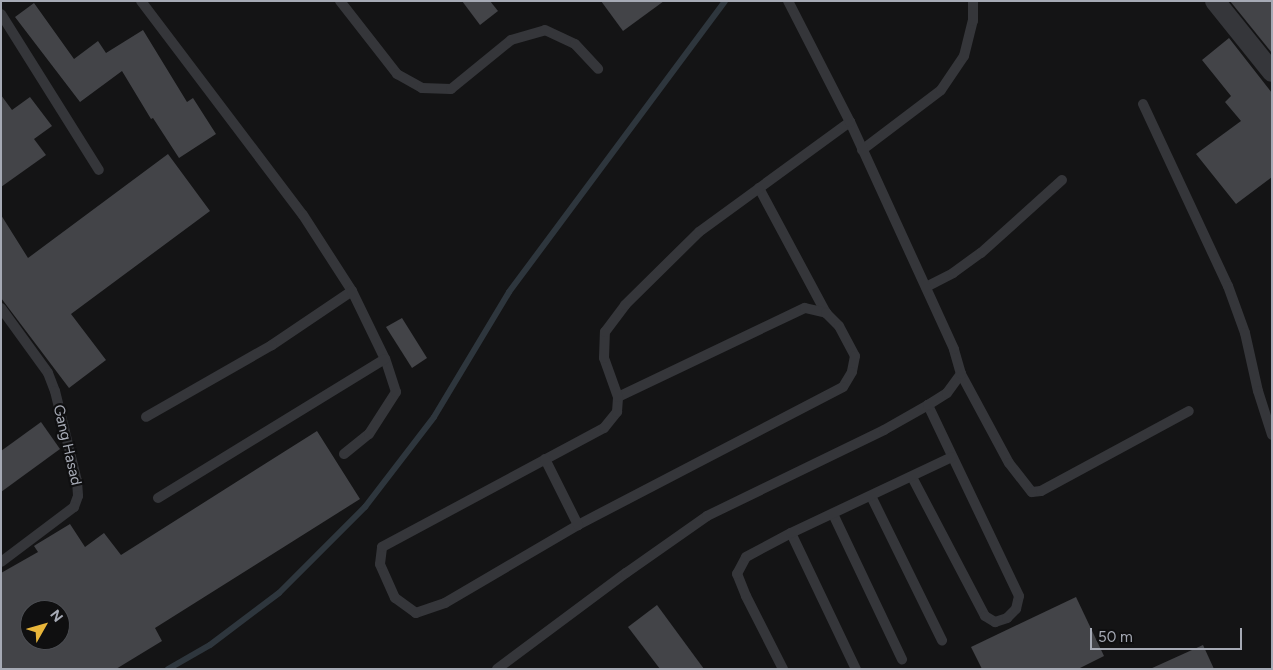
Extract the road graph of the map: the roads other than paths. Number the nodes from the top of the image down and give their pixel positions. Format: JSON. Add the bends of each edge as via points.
{"nodes":[{"id":1,"x":142,"y":1,"type":"edge"},
{"id":2,"x":340,"y":1,"type":"edge"},
{"id":3,"x":788,"y":1,"type":"edge"},
{"id":4,"x":973,"y":1,"type":"edge"},
{"id":5,"x":1223,"y":4,"type":"edge"},
{"id":6,"x":1,"y":14,"type":"edge"},
{"id":7,"x":598,"y":69,"type":"dead end"},
{"id":8,"x":1272,"y":72,"type":"edge"},
{"id":9,"x":1144,"y":104,"type":"dead end"},
{"id":10,"x":850,"y":122,"type":"junction"},
{"id":11,"x":862,"y":150,"type":"junction"},
{"id":12,"x":99,"y":170,"type":"dead end"},
{"id":13,"x":1062,"y":180,"type":"dead end"},
{"id":14,"x":759,"y":188,"type":"junction"},
{"id":15,"x":926,"y":287,"type":"junction"},
{"id":16,"x":352,"y":292,"type":"junction"},
{"id":17,"x":1,"y":308,"type":"edge"},
{"id":18,"x":826,"y":312,"type":"junction"},
{"id":19,"x":385,"y":359,"type":"junction"},
{"id":20,"x":961,"y":374,"type":"junction"},
{"id":21,"x":618,"y":396,"type":"junction"},
{"id":22,"x":928,"y":405,"type":"junction"},
{"id":23,"x":1189,"y":411,"type":"dead end"},
{"id":24,"x":146,"y":417,"type":"dead end"},
{"id":25,"x":1272,"y":435,"type":"edge"},
{"id":26,"x":344,"y":454,"type":"dead end"},
{"id":27,"x":952,"y":457,"type":"junction"},
{"id":28,"x":545,"y":460,"type":"junction"},
{"id":29,"x":912,"y":477,"type":"junction"},
{"id":30,"x":872,"y":496,"type":"junction"},
{"id":31,"x":158,"y":498,"type":"dead end"},
{"id":32,"x":833,"y":514,"type":"junction"},
{"id":33,"x":578,"y":525,"type":"junction"},
{"id":34,"x":791,"y":534,"type":"junction"},
{"id":35,"x":1,"y":562,"type":"edge"},
{"id":36,"x":942,"y":640,"type":"dead end"},
{"id":37,"x":902,"y":660,"type":"dead end"},
{"id":38,"x":497,"y":669,"type":"edge"},
{"id":39,"x":782,"y":669,"type":"edge"},
{"id":40,"x":856,"y":669,"type":"edge"}],
"edges":[{"from":1,"to":16,"type":"lane","via":[[303,215]]},
{"from":2,"to":7,"type":"lane","via":[[397,74],[422,88],[451,89],[511,40],[545,30],[575,44]]},
{"from":3,"to":10,"type":"lane"},
{"from":4,"to":11,"type":"lane","via":[[973,21],[964,56],[941,90]]},
{"from":5,"to":8,"type":"street"},
{"from":6,"to":12,"type":"lane"},
{"from":9,"to":25,"type":"lane","via":[[1228,286],[1245,333]]},
{"from":10,"to":11,"type":"lane"},
{"from":10,"to":14,"type":"lane"},
{"from":11,"to":15,"type":"lane"},
{"from":13,"to":15,"type":"lane","via":[[981,253]]},
{"from":14,"to":18,"type":"lane"},
{"from":14,"to":21,"type":"lane","via":[[684,245],[625,305],[605,332],[604,358]]},
{"from":15,"to":20,"type":"lane"},
{"from":16,"to":19,"type":"lane"},
{"from":16,"to":24,"type":"lane","via":[[272,345]]},
{"from":17,"to":35,"type":"lane","name":"Gang Hasad","via":[[48,373],[77,481],[78,496],[74,507]]},
{"from":18,"to":21,"type":"lane","via":[[805,308]]},
{"from":18,"to":33,"type":"lane","via":[[839,326],[855,356],[852,372],[843,388]]},
{"from":19,"to":26,"type":"lane","via":[[396,392],[370,434]]},
{"from":19,"to":31,"type":"lane"},
{"from":20,"to":22,"type":"lane","via":[[947,393]]},
{"from":20,"to":23,"type":"lane","via":[[1009,463],[1032,492],[1041,491]]},
{"from":21,"to":28,"type":"lane","via":[[617,412],[604,428]]},
{"from":22,"to":27,"type":"lane"},
{"from":22,"to":38,"type":"lane","via":[[884,430],[707,516]]},
{"from":27,"to":29,"type":"lane"},
{"from":27,"to":29,"type":"lane","via":[[1019,596],[1016,608],[1007,618],[994,622],[985,616]]},
{"from":28,"to":33,"type":"lane"},
{"from":28,"to":33,"type":"lane","via":[[382,547],[380,564],[395,598],[416,614],[446,603]]},
{"from":29,"to":30,"type":"lane"},
{"from":30,"to":32,"type":"lane"},
{"from":30,"to":36,"type":"lane"},
{"from":32,"to":34,"type":"lane"},
{"from":32,"to":37,"type":"lane"},
{"from":34,"to":39,"type":"lane","via":[[746,557],[738,574]]},
{"from":34,"to":40,"type":"lane"}]}
